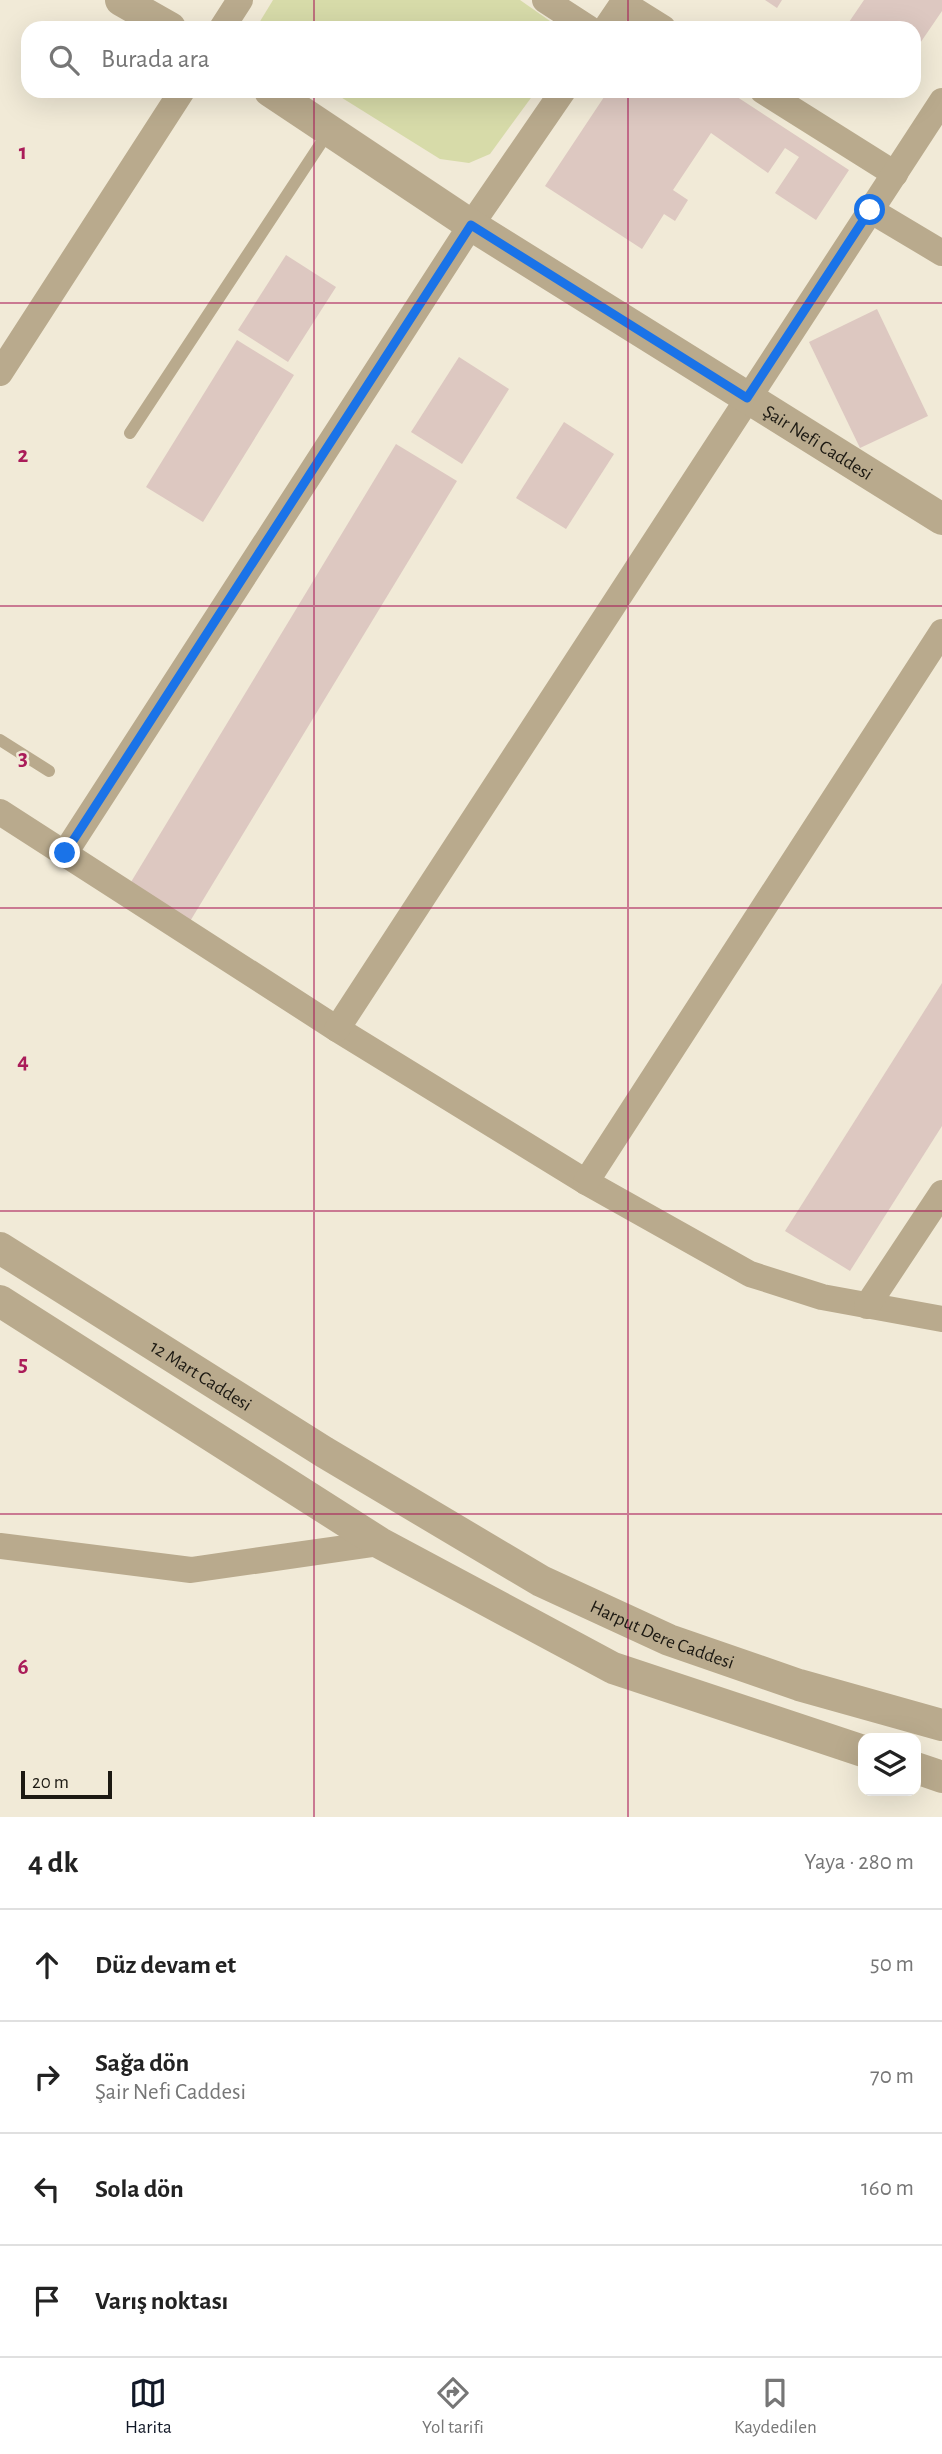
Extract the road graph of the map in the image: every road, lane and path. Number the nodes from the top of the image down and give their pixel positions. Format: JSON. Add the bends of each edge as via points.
{"nodes":[{"id":1,"x":121,"y":0,"type":"edge"},
{"id":2,"x":240,"y":0,"type":"edge"},
{"id":3,"x":545,"y":0,"type":"edge"},
{"id":4,"x":624,"y":1,"type":"edge"},
{"id":5,"x":158,"y":21,"type":"edge"},
{"id":6,"x":226,"y":21,"type":"edge"},
{"id":7,"x":577,"y":21,"type":"edge"},
{"id":8,"x":611,"y":21,"type":"edge"},
{"id":9,"x":653,"y":21,"type":"edge"},
{"id":10,"x":177,"y":98,"type":"edge"},
{"id":11,"x":281,"y":98,"type":"edge"},
{"id":12,"x":557,"y":98,"type":"edge"},
{"id":13,"x":774,"y":98,"type":"edge"},
{"id":14,"x":942,"y":102,"type":"edge"},
{"id":15,"x":329,"y":130,"type":"junction"},
{"id":16,"x":895,"y":174,"type":"junction"},
{"id":17,"x":870,"y":210,"type":"junction"},
{"id":18,"x":471,"y":225,"type":"junction"},
{"id":19,"x":942,"y":253,"type":"edge"},
{"id":20,"x":1,"y":368,"type":"edge"},
{"id":21,"x":747,"y":398,"type":"junction"},
{"id":22,"x":130,"y":433,"type":"dead end"},
{"id":23,"x":942,"y":519,"type":"edge"},
{"id":24,"x":942,"y":632,"type":"edge"},
{"id":25,"x":0,"y":740,"type":"edge"},
{"id":26,"x":50,"y":771,"type":"dead end"},
{"id":27,"x":0,"y":812,"type":"edge"},
{"id":28,"x":65,"y":853,"type":"junction"},
{"id":29,"x":337,"y":1029,"type":"junction"},
{"id":30,"x":586,"y":1182,"type":"junction"},
{"id":31,"x":942,"y":1193,"type":"edge"},
{"id":32,"x":0,"y":1248,"type":"edge"},
{"id":33,"x":0,"y":1301,"type":"edge"},
{"id":34,"x":867,"y":1306,"type":"junction"},
{"id":35,"x":942,"y":1319,"type":"edge"},
{"id":36,"x":404,"y":1499,"type":"joint"},
{"id":37,"x":380,"y":1543,"type":"junction"},
{"id":38,"x":0,"y":1546,"type":"edge"},
{"id":39,"x":942,"y":1725,"type":"edge"},
{"id":40,"x":858,"y":1749,"type":"edge"},
{"id":41,"x":921,"y":1770,"type":"edge"},
{"id":42,"x":942,"y":1777,"type":"edge"}],
"edges":[{"from":1,"to":5,"type":"street"},
{"from":2,"to":6,"type":"street"},
{"from":3,"to":7,"type":"street"},
{"from":4,"to":8,"type":"street"},
{"from":4,"to":9,"type":"street"},
{"from":10,"to":20,"type":"street"},
{"from":11,"to":15,"type":"street","name":"Şair Nefi Caddesi"},
{"from":12,"to":18,"type":"street"},
{"from":13,"to":16,"type":"street"},
{"from":14,"to":16,"type":"street"},
{"from":15,"to":18,"type":"street","name":"Şair Nefi Caddesi"},
{"from":15,"to":22,"type":"lane"},
{"from":16,"to":17,"type":"street"},
{"from":17,"to":19,"type":"street"},
{"from":17,"to":21,"type":"street"},
{"from":18,"to":21,"type":"street","name":"Şair Nefi Caddesi"},
{"from":18,"to":28,"type":"street"},
{"from":21,"to":23,"type":"street","name":"Şair Nefi Caddesi"},
{"from":21,"to":29,"type":"street"},
{"from":24,"to":30,"type":"street"},
{"from":25,"to":26,"type":"lane"},
{"from":27,"to":28,"type":"street"},
{"from":28,"to":29,"type":"street"},
{"from":29,"to":30,"type":"street"},
{"from":30,"to":34,"type":"street","via":[[750,1274]]},
{"from":31,"to":34,"type":"street"},
{"from":32,"to":36,"type":"street","name":"12 Mart Caddesi"},
{"from":33,"to":37,"type":"street"},
{"from":34,"to":35,"type":"street"},
{"from":36,"to":39,"type":"street","name":"Harput Dere Caddesi","via":[[541,1581],[670,1640],[799,1685]]},
{"from":37,"to":38,"type":"street","via":[[191,1570]]},
{"from":37,"to":40,"type":"street","via":[[612,1668]]},
{"from":41,"to":42,"type":"street"}]}
